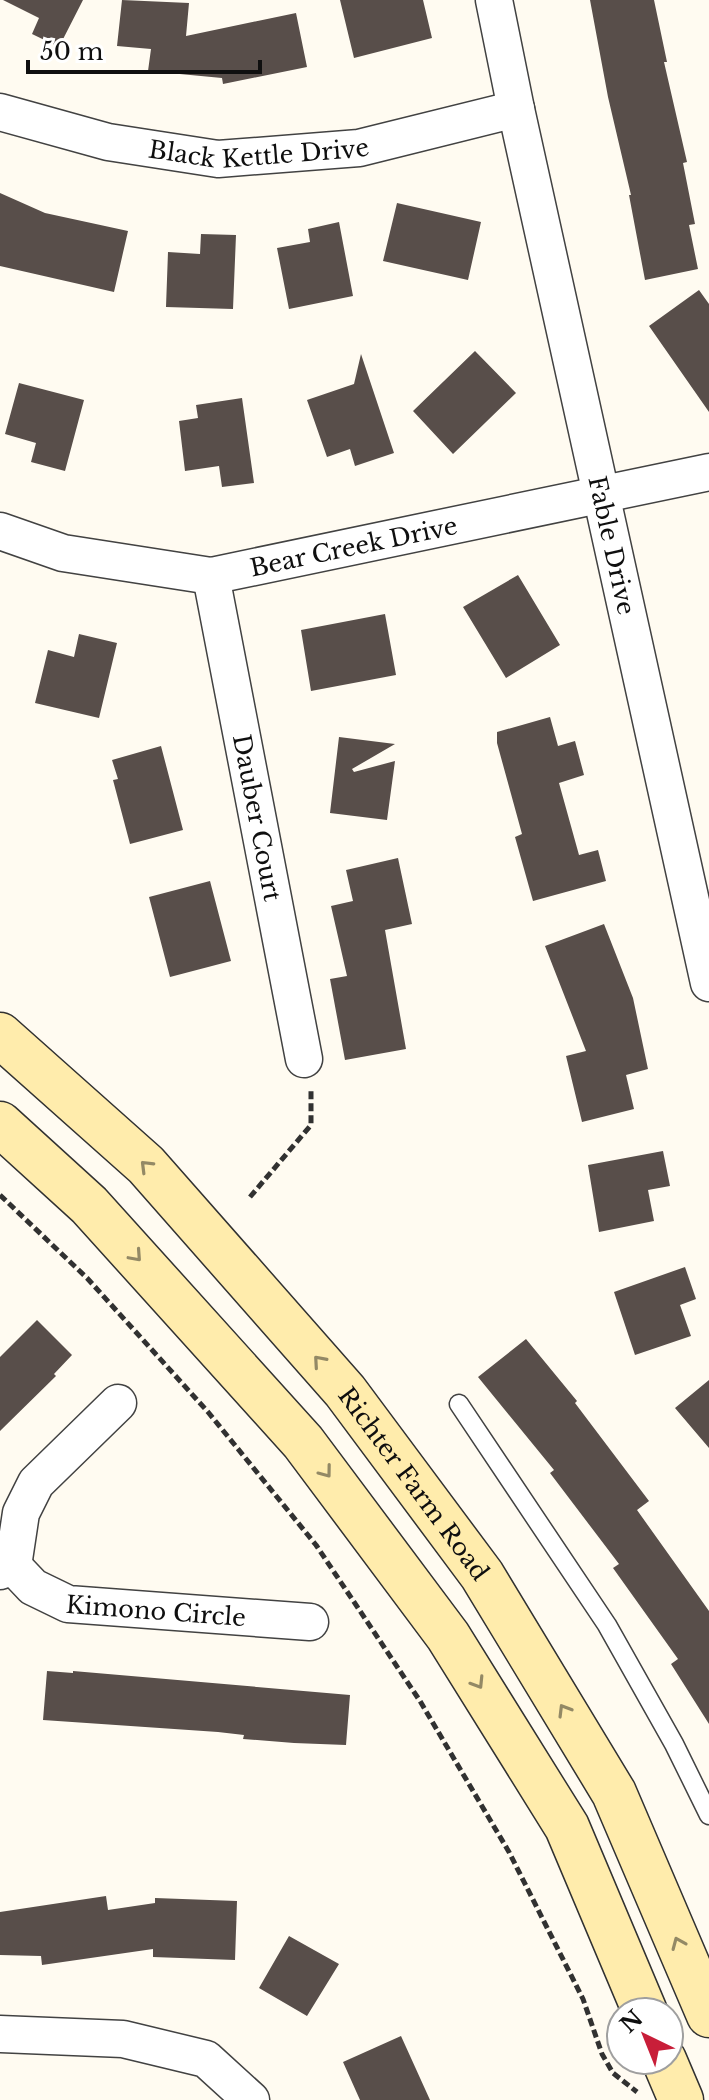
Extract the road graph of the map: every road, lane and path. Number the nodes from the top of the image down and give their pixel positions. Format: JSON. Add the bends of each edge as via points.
{"nodes":[{"id":1,"x":494,"y":0,"type":"edge"},
{"id":2,"x":516,"y":109,"type":"junction"},
{"id":3,"x":0,"y":112,"type":"edge"},
{"id":4,"x":709,"y":472,"type":"edge"},
{"id":5,"x":600,"y":494,"type":"junction"},
{"id":6,"x":0,"y":531,"type":"edge"},
{"id":7,"x":211,"y":576,"type":"junction"},
{"id":8,"x":709,"y":983,"type":"edge"},
{"id":9,"x":0,"y":1035,"type":"edge"},
{"id":10,"x":304,"y":1059,"type":"joint"},
{"id":11,"x":0,"y":1124,"type":"edge"},
{"id":12,"x":0,"y":1195,"type":"edge"},
{"id":13,"x":250,"y":1197,"type":"dead end"},
{"id":14,"x":118,"y":1403,"type":"dead end"},
{"id":15,"x":459,"y":1404,"type":"dead end"},
{"id":16,"x":7,"y":1569,"type":"edge"},
{"id":17,"x":310,"y":1622,"type":"dead end"},
{"id":18,"x":709,"y":1815,"type":"edge"},
{"id":19,"x":638,"y":1996,"type":"edge"},
{"id":20,"x":709,"y":2015,"type":"edge"},
{"id":21,"x":0,"y":2034,"type":"edge"},
{"id":22,"x":671,"y":2076,"type":"edge"},
{"id":23,"x":251,"y":2100,"type":"edge"},
{"id":24,"x":643,"y":2100,"type":"edge"},
{"id":25,"x":681,"y":2100,"type":"edge"}],
"edges":[{"from":1,"to":2,"type":"street","name":"Fable Drive"},
{"from":2,"to":3,"type":"street","name":"Black Kettle Drive","via":[[359,148],[218,159],[108,142]]},
{"from":2,"to":5,"type":"street","name":"Fable Drive"},
{"from":4,"to":5,"type":"street","name":"Bear Creek Drive"},
{"from":5,"to":7,"type":"street","name":"Bear Creek Drive"},
{"from":5,"to":8,"type":"street","name":"Fable Drive"},
{"from":6,"to":7,"type":"street","name":"Bear Creek Drive","via":[[63,553]]},
{"from":7,"to":10,"type":"street","name":"Dauber Court"},
{"from":20,"to":9,"type":"main road","name":"Richter Farm Road","one_way":true,"via":[[614,1793],[482,1575],[345,1391],[146,1165]]},
{"from":10,"to":13,"type":"path","via":[[313,1099],[311,1125]]},
{"from":11,"to":19,"type":"main road","one_way":true,"via":[[89,1205],[303,1442],[448,1636],[567,1827]]},
{"from":12,"to":24,"type":"path","via":[[125,1320],[316,1545],[420,1701],[509,1852],[583,1999],[613,2073]]},
{"from":14,"to":16,"type":"street","name":"Kimono Circle","via":[[36,1483],[21,1513]]},
{"from":15,"to":18,"type":"lane","via":[[607,1625]]},
{"from":16,"to":17,"type":"street","name":"Kimono Circle","via":[[68,1604]]},
{"from":21,"to":23,"type":"street","via":[[123,2039],[206,2059]]},
{"from":22,"to":25,"type":"main road"}]}
